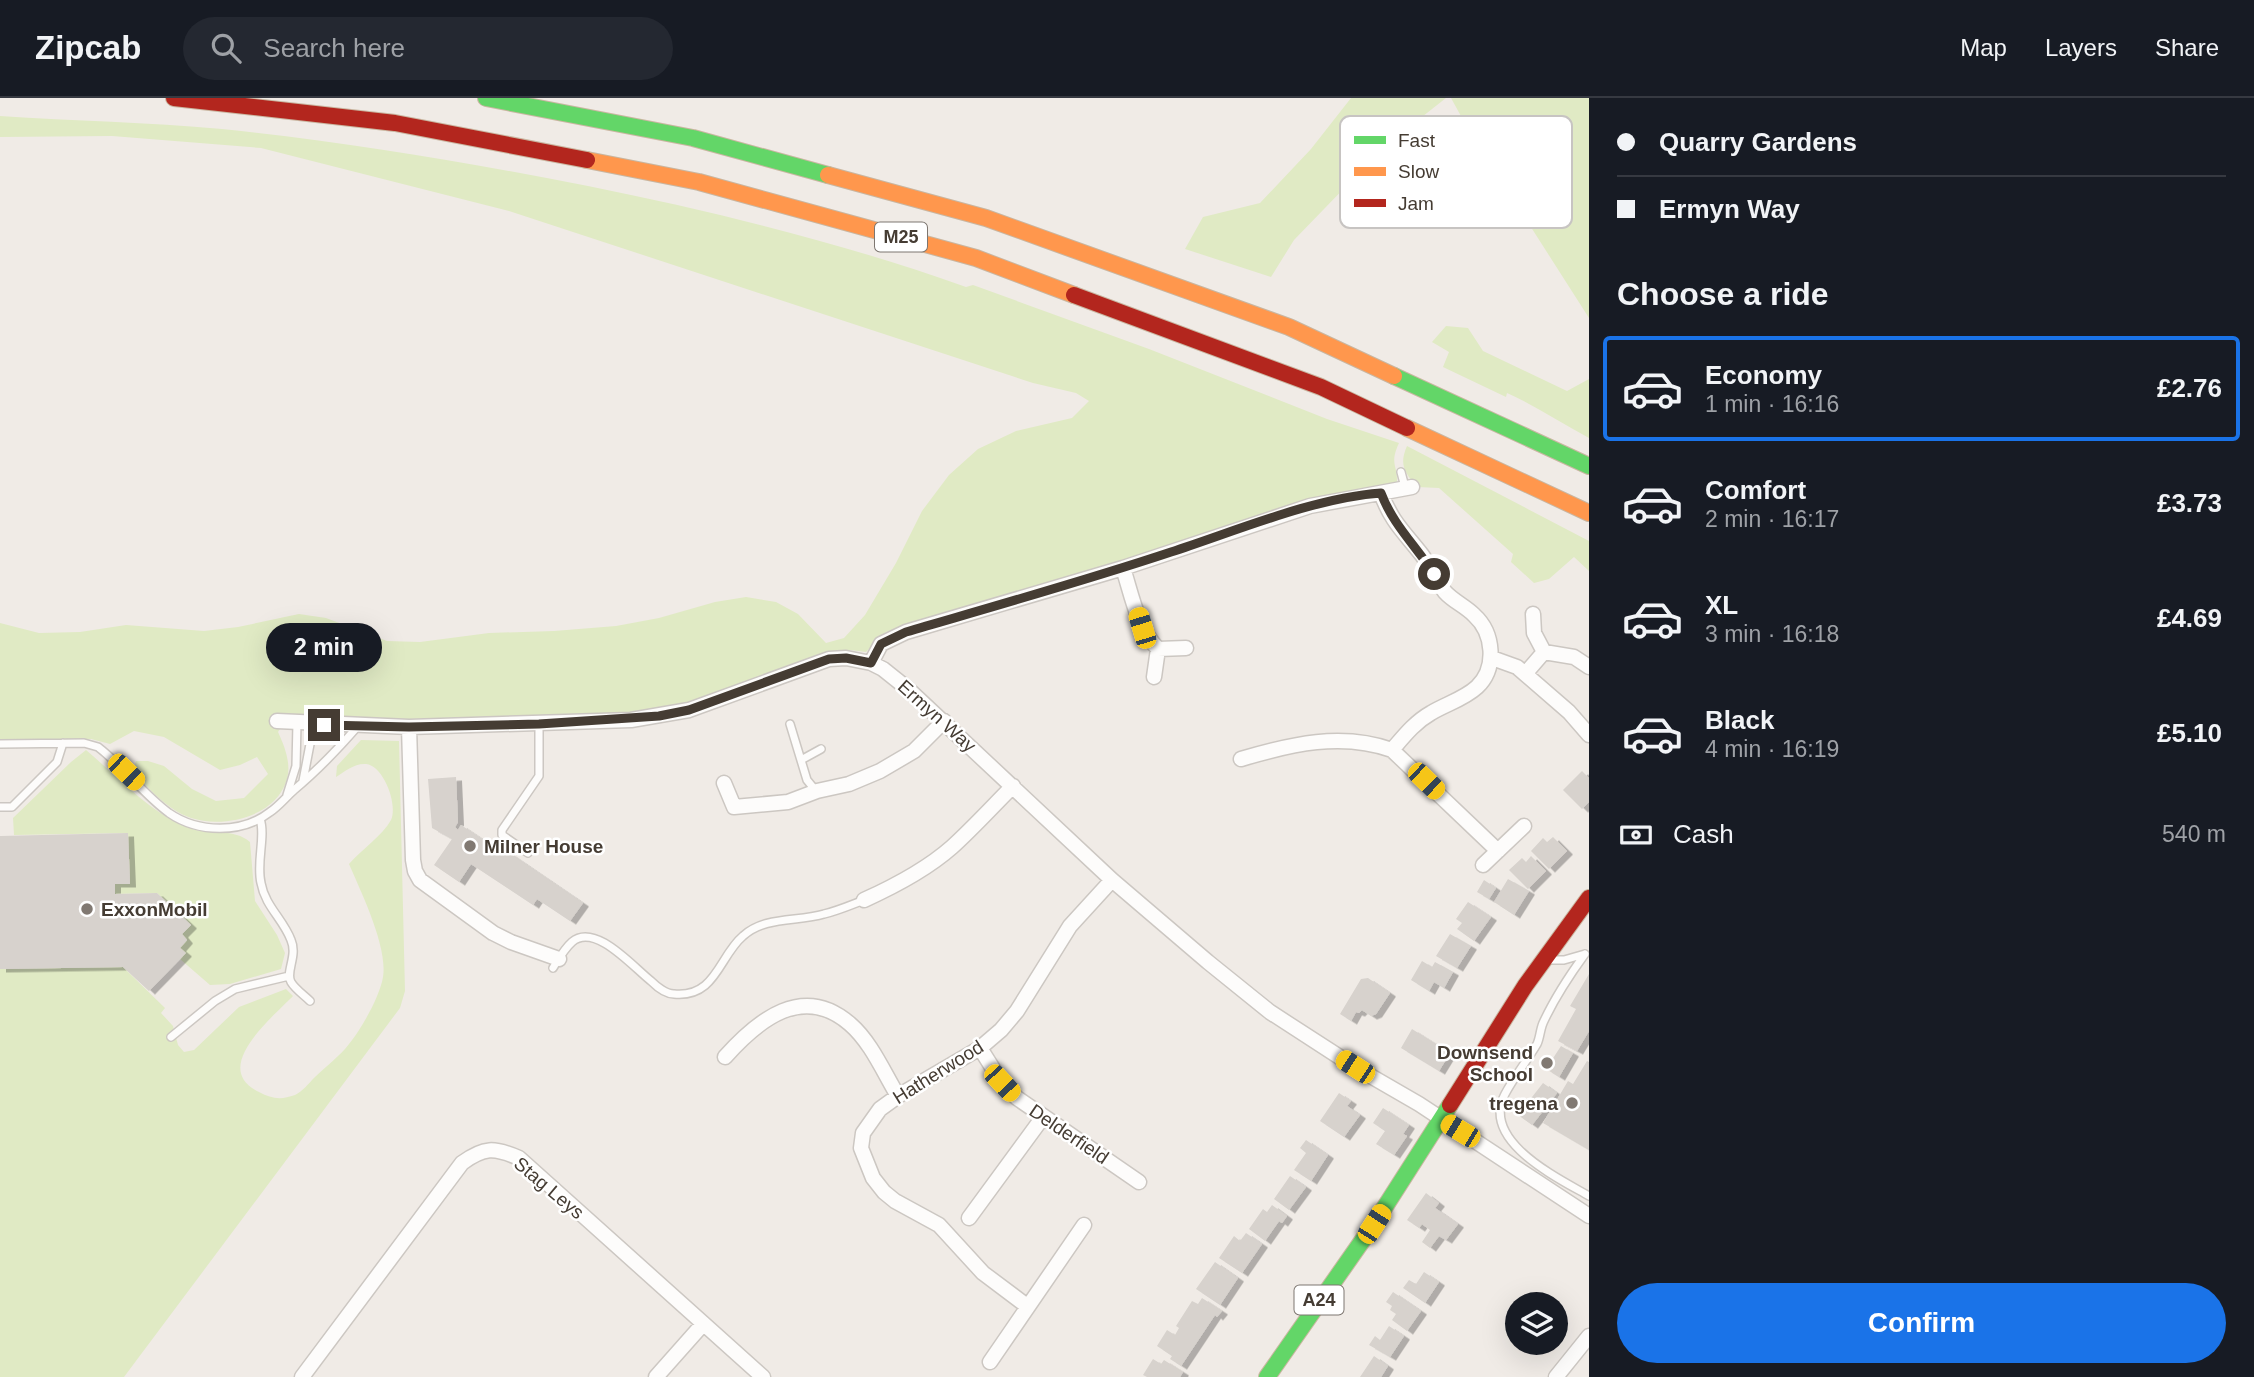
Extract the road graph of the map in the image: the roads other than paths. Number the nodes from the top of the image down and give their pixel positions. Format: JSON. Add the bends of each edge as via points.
{"nodes":[{"id":1,"x":174,"y":98,"type":"edge"},
{"id":2,"x":486,"y":98,"type":"edge"},
{"id":3,"x":1589,"y":466,"type":"edge"},
{"id":4,"x":1401,"y":472,"type":"dead end"},
{"id":5,"x":1409,"y":487,"type":"joint"},
{"id":6,"x":1381,"y":493,"type":"junction"},
{"id":7,"x":1589,"y":513,"type":"edge"},
{"id":8,"x":1124,"y":568,"type":"junction"},
{"id":9,"x":1533,"y":614,"type":"dead end"},
{"id":10,"x":1186,"y":648,"type":"dead end"},
{"id":11,"x":1158,"y":649,"type":"junction"},
{"id":12,"x":1544,"y":652,"type":"junction"},
{"id":13,"x":1492,"y":658,"type":"junction"},
{"id":14,"x":871,"y":663,"type":"junction"},
{"id":15,"x":1589,"y":667,"type":"edge"},
{"id":16,"x":1525,"y":674,"type":"junction"},
{"id":17,"x":1154,"y":677,"type":"dead end"},
{"id":18,"x":277,"y":721,"type":"dead end"},
{"id":19,"x":944,"y":721,"type":"junction"},
{"id":20,"x":297,"y":723,"type":"junction"},
{"id":21,"x":539,"y":724,"type":"junction"},
{"id":22,"x":790,"y":724,"type":"dead end"},
{"id":23,"x":324,"y":725,"type":"junction"},
{"id":24,"x":359,"y":725,"type":"junction"},
{"id":25,"x":409,"y":727,"type":"junction"},
{"id":26,"x":1589,"y":734,"type":"edge"},
{"id":27,"x":63,"y":743,"type":"junction"},
{"id":28,"x":0,"y":744,"type":"edge"},
{"id":29,"x":821,"y":749,"type":"dead end"},
{"id":30,"x":1392,"y":750,"type":"junction"},
{"id":31,"x":1241,"y":758,"type":"dead end"},
{"id":32,"x":801,"y":760,"type":"junction"},
{"id":33,"x":303,"y":783,"type":"junction"},
{"id":34,"x":724,"y":783,"type":"dead end"},
{"id":35,"x":1013,"y":786,"type":"junction"},
{"id":36,"x":817,"y":791,"type":"junction"},
{"id":37,"x":287,"y":796,"type":"junction"},
{"id":38,"x":0,"y":807,"type":"edge"},
{"id":39,"x":260,"y":819,"type":"junction"},
{"id":40,"x":1524,"y":826,"type":"dead end"},
{"id":41,"x":1498,"y":851,"type":"junction"},
{"id":42,"x":528,"y":853,"type":"dead end"},
{"id":43,"x":1483,"y":865,"type":"dead end"},
{"id":44,"x":1112,"y":880,"type":"junction"},
{"id":45,"x":1589,"y":898,"type":"edge"},
{"id":46,"x":864,"y":900,"type":"joint"},
{"id":47,"x":1587,"y":953,"type":"edge"},
{"id":48,"x":1544,"y":959,"type":"junction"},
{"id":49,"x":556,"y":963,"type":"joint"},
{"id":50,"x":289,"y":976,"type":"junction"},
{"id":51,"x":310,"y":1001,"type":"dead end"},
{"id":52,"x":171,"y":1037,"type":"dead end"},
{"id":53,"x":980,"y":1048,"type":"junction"},
{"id":54,"x":725,"y":1057,"type":"dead end"},
{"id":55,"x":898,"y":1096,"type":"junction"},
{"id":56,"x":1043,"y":1116,"type":"junction"},
{"id":57,"x":1441,"y":1120,"type":"junction"},
{"id":58,"x":1139,"y":1182,"type":"dead end"},
{"id":59,"x":1589,"y":1196,"type":"edge"},
{"id":60,"x":1589,"y":1216,"type":"edge"},
{"id":61,"x":969,"y":1218,"type":"dead end"},
{"id":62,"x":1084,"y":1225,"type":"dead end"},
{"id":63,"x":1027,"y":1306,"type":"junction"},
{"id":64,"x":703,"y":1324,"type":"junction"},
{"id":65,"x":1589,"y":1336,"type":"edge"},
{"id":66,"x":990,"y":1362,"type":"dead end"},
{"id":67,"x":302,"y":1377,"type":"edge"},
{"id":68,"x":656,"y":1377,"type":"edge"},
{"id":69,"x":763,"y":1377,"type":"edge"},
{"id":70,"x":1267,"y":1377,"type":"edge"},
{"id":71,"x":1556,"y":1377,"type":"edge"}],
"edges":[{"from":1,"to":7,"type":"highway","number":"M25","via":[[395,123],[699,181],[976,258],[1321,387]]},
{"from":2,"to":3,"type":"highway","number":"M25","via":[[693,138],[986,218],[1289,327]]},
{"from":4,"to":5,"type":"lane"},
{"from":5,"to":6,"type":"street"},
{"from":6,"to":8,"type":"street","via":[[1310,506]]},
{"from":6,"to":13,"type":"street","via":[[1395,523],[1445,592],[1484,626]]},
{"from":8,"to":11,"type":"street","via":[[1142,628]]},
{"from":8,"to":14,"type":"street","via":[[891,637],[881,644]]},
{"from":9,"to":12,"type":"street","via":[[1534,632]]},
{"from":10,"to":11,"type":"street"},
{"from":11,"to":17,"type":"street"},
{"from":12,"to":15,"type":"street","via":[[1564,654]]},
{"from":12,"to":16,"type":"street"},
{"from":13,"to":16,"type":"street"},
{"from":13,"to":30,"type":"street","via":[[1478,686],[1416,723]]},
{"from":14,"to":19,"type":"street","name":"Ermyn Way"},
{"from":14,"to":21,"type":"street","name":"Ermyn Way","via":[[829,659],[673,714]]},
{"from":16,"to":26,"type":"street"},
{"from":18,"to":20,"type":"street","name":"Ermyn Way"},
{"from":19,"to":35,"type":"street","name":"Ermyn Way"},
{"from":19,"to":36,"type":"street","via":[[903,758],[849,784]]},
{"from":20,"to":23,"type":"street","name":"Ermyn Way"},
{"from":20,"to":37,"type":"lane","via":[[296,766]]},
{"from":21,"to":25,"type":"street","name":"Ermyn Way"},
{"from":21,"to":42,"type":"lane","via":[[539,775],[502,830],[502,835]]},
{"from":22,"to":32,"type":"lane"},
{"from":23,"to":24,"type":"street","name":"Ermyn Way"},
{"from":23,"to":33,"type":"lane","via":[[311,739]]},
{"from":24,"to":25,"type":"street","name":"Ermyn Way"},
{"from":24,"to":33,"type":"lane"},
{"from":25,"to":49,"type":"street","via":[[413,860],[420,880],[493,933]]},
{"from":27,"to":28,"type":"lane"},
{"from":27,"to":38,"type":"lane","via":[[57,762],[12,807]]},
{"from":27,"to":39,"type":"lane","via":[[98,747],[164,808],[186,822],[221,829]]},
{"from":29,"to":32,"type":"lane"},
{"from":30,"to":31,"type":"street","via":[[1375,743],[1330,740]]},
{"from":30,"to":41,"type":"street"},
{"from":32,"to":36,"type":"lane","via":[[807,780]]},
{"from":33,"to":37,"type":"lane"},
{"from":34,"to":36,"type":"street","via":[[734,807],[788,802]]},
{"from":35,"to":44,"type":"street","name":"Ermyn Way"},
{"from":35,"to":46,"type":"street","via":[[931,863]]},
{"from":37,"to":39,"type":"lane"},
{"from":39,"to":50,"type":"lane","via":[[261,885],[292,941],[294,959]]},
{"from":40,"to":41,"type":"street"},
{"from":41,"to":43,"type":"street"},
{"from":44,"to":53,"type":"street","name":"Hatherwood","via":[[1070,926],[1017,1011]]},
{"from":44,"to":57,"type":"street","name":"Ermyn Way","via":[[1270,1012]]},
{"from":45,"to":48,"type":"highway","number":"A24"},
{"from":46,"to":49,"type":"lane","via":[[823,915],[757,927],[737,942],[708,984],[690,992],[672,995],[593,937],[573,942]]},
{"from":47,"to":48,"type":"lane","via":[[1564,960]]},
{"from":47,"to":59,"type":"lane","via":[[1557,997],[1539,1041],[1503,1096],[1500,1114],[1509,1140],[1522,1152]]},
{"from":48,"to":57,"type":"highway","number":"A24"},
{"from":50,"to":51,"type":"lane"},
{"from":50,"to":52,"type":"lane","via":[[235,989]]},
{"from":53,"to":55,"type":"street","name":"Hatherwood"},
{"from":53,"to":56,"type":"street","name":"Delderfield","via":[[1002,1083]]},
{"from":54,"to":55,"type":"street","via":[[772,1015],[808,1006],[827,1010],[863,1038]]},
{"from":55,"to":63,"type":"street","name":"Hatherwood","via":[[880,1109],[863,1133],[861,1148],[873,1178],[895,1201],[939,1225],[983,1273]]},
{"from":56,"to":58,"type":"street","name":"Delderfield"},
{"from":56,"to":61,"type":"street"},
{"from":57,"to":60,"type":"street","name":"Ermyn Way"},
{"from":57,"to":70,"type":"highway","number":"A24"},
{"from":62,"to":63,"type":"street"},
{"from":63,"to":66,"type":"street"},
{"from":64,"to":67,"type":"street","name":"Stag Leys","via":[[519,1158],[485,1150],[462,1163]]},
{"from":64,"to":68,"type":"street"},
{"from":64,"to":69,"type":"street","name":"Stag Leys"},
{"from":65,"to":71,"type":"street"}]}
